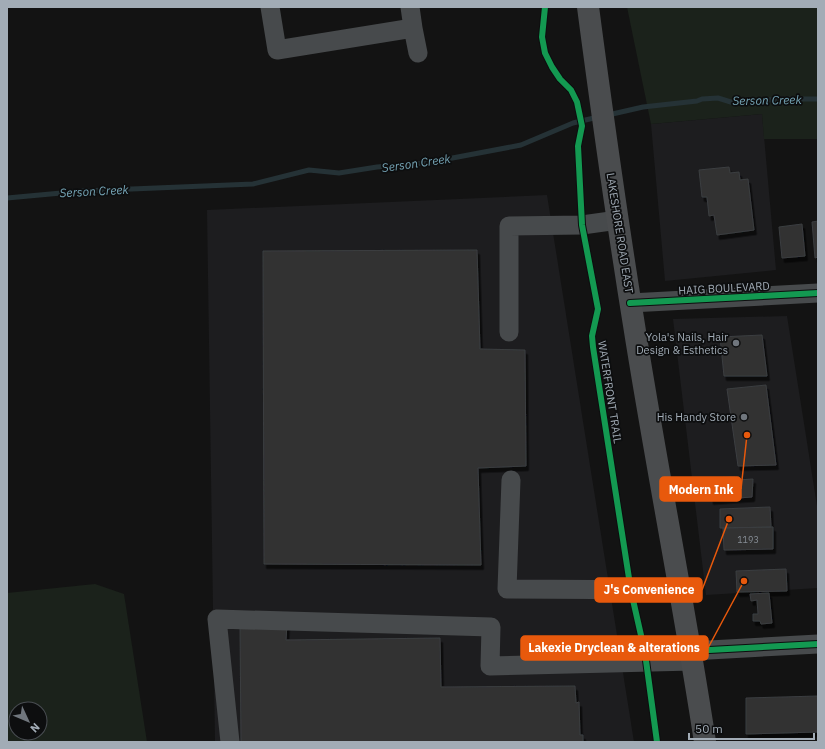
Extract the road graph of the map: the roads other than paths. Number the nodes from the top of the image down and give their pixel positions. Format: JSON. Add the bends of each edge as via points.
{"nodes":[{"id":1,"x":270,"y":7,"type":"edge"},
{"id":2,"x":410,"y":7,"type":"edge"},
{"id":3,"x":588,"y":7,"type":"edge"},
{"id":4,"x":413,"y":28,"type":"junction"},
{"id":5,"x":418,"y":53,"type":"dead end"},
{"id":6,"x":618,"y":220,"type":"junction"},
{"id":7,"x":818,"y":293,"type":"edge"},
{"id":8,"x":630,"y":303,"type":"junction"},
{"id":9,"x":509,"y":332,"type":"dead end"},
{"id":10,"x":511,"y":480,"type":"dead end"},
{"id":11,"x":680,"y":590,"type":"junction"},
{"id":12,"x":818,"y":644,"type":"edge"},
{"id":13,"x":692,"y":656,"type":"junction"},
{"id":14,"x":230,"y":742,"type":"edge"},
{"id":15,"x":705,"y":742,"type":"edge"}],
"edges":[{"from":1,"to":4,"type":"street","via":[[277,50]]},
{"from":2,"to":4,"type":"street"},
{"from":3,"to":6,"type":"main road","name":"LAKESHORE ROAD EAST"},
{"from":4,"to":5,"type":"street"},
{"from":6,"to":8,"type":"main road","name":"LAKESHORE ROAD EAST"},
{"from":6,"to":9,"type":"street","via":[[582,225],[509,226]]},
{"from":7,"to":8,"type":"street","name":"HAIG BOULEVARD"},
{"from":8,"to":11,"type":"main road","name":"LAKESHORE ROAD EAST"},
{"from":10,"to":11,"type":"street","via":[[508,589]]},
{"from":11,"to":13,"type":"main road","name":"LAKESHORE ROAD EAST"},
{"from":12,"to":13,"type":"street"},
{"from":13,"to":14,"type":"street","via":[[490,666],[491,627],[217,619]]},
{"from":13,"to":15,"type":"main road","name":"LAKESHORE ROAD EAST"}]}
